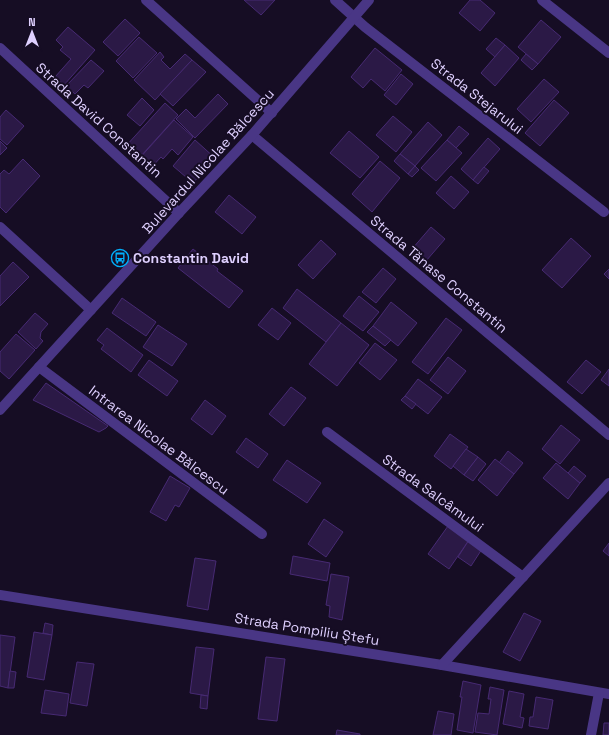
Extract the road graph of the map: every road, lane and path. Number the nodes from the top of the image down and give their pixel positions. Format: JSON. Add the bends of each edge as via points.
{"nodes":[{"id":1,"x":146,"y":0,"type":"edge"},
{"id":2,"x":335,"y":0,"type":"edge"},
{"id":3,"x":369,"y":0,"type":"edge"},
{"id":4,"x":542,"y":0,"type":"edge"},
{"id":5,"x":354,"y":17,"type":"junction"},
{"id":6,"x":0,"y":48,"type":"edge"},
{"id":7,"x":609,"y":53,"type":"edge"},
{"id":8,"x":272,"y":113,"type":"junction"},
{"id":9,"x":252,"y":135,"type":"junction"},
{"id":10,"x":604,"y":212,"type":"dead end"},
{"id":11,"x":179,"y":214,"type":"junction"},
{"id":12,"x":0,"y":227,"type":"edge"},
{"id":13,"x":91,"y":310,"type":"junction"},
{"id":14,"x":39,"y":368,"type":"junction"},
{"id":15,"x":1,"y":406,"type":"edge"},
{"id":16,"x":326,"y":432,"type":"dead end"},
{"id":17,"x":609,"y":435,"type":"edge"},
{"id":18,"x":609,"y":483,"type":"edge"},
{"id":19,"x":262,"y":534,"type":"dead end"},
{"id":20,"x":523,"y":577,"type":"junction"},
{"id":21,"x":0,"y":595,"type":"edge"},
{"id":22,"x":442,"y":665,"type":"junction"},
{"id":23,"x":604,"y":693,"type":"edge"},
{"id":24,"x":591,"y":735,"type":"edge"}],
"edges":[{"from":1,"to":8,"type":"street"},
{"from":2,"to":5,"type":"street","name":"Strada Stejarului"},
{"from":3,"to":5,"type":"street","name":"Bulevardul Nicolae Bălcescu"},
{"from":4,"to":7,"type":"street"},
{"from":5,"to":8,"type":"street","name":"Bulevardul Nicolae Bălcescu"},
{"from":5,"to":10,"type":"street","name":"Strada Stejarului"},
{"from":6,"to":11,"type":"street","name":"Strada David Constantin"},
{"from":8,"to":9,"type":"street","name":"Bulevardul Nicolae Bălcescu"},
{"from":9,"to":11,"type":"street","name":"Bulevardul Nicolae Bălcescu"},
{"from":9,"to":17,"type":"street","name":"Strada Tănase Constantin"},
{"from":11,"to":13,"type":"street","name":"Bulevardul Nicolae Bălcescu"},
{"from":12,"to":13,"type":"street"},
{"from":13,"to":14,"type":"street","name":"Bulevardul Nicolae Bălcescu"},
{"from":14,"to":15,"type":"street","name":"Bulevardul Nicolae Bălcescu"},
{"from":14,"to":19,"type":"street","name":"Intrarea Nicolae Bălcescu"},
{"from":16,"to":20,"type":"street","name":"Strada Salcâmului"},
{"from":18,"to":20,"type":"street"},
{"from":20,"to":22,"type":"street"},
{"from":21,"to":22,"type":"street","name":"Strada Pompiliu Ștefu"},
{"from":22,"to":23,"type":"street","name":"Strada Pompiliu Ștefu"},
{"from":23,"to":24,"type":"street"}]}
